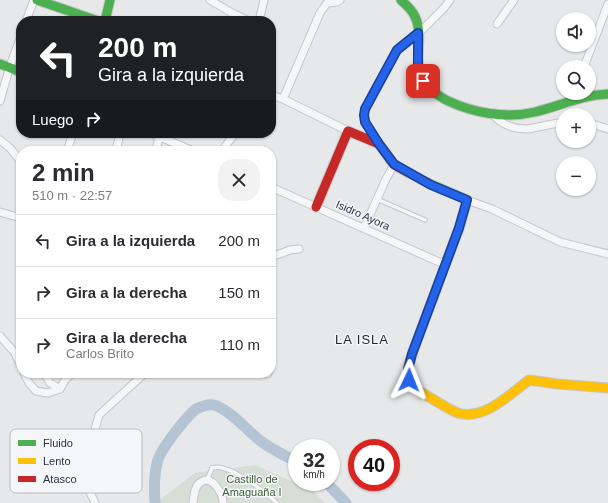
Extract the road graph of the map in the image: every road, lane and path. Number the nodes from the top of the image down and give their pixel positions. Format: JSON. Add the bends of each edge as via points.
{"nodes":[{"id":1,"x":35,"y":0,"type":"edge"},
{"id":2,"x":110,"y":0,"type":"edge"},
{"id":3,"x":210,"y":0,"type":"edge"},
{"id":4,"x":264,"y":0,"type":"edge"},
{"id":5,"x":340,"y":0,"type":"edge"},
{"id":6,"x":401,"y":0,"type":"edge"},
{"id":7,"x":450,"y":0,"type":"edge"},
{"id":8,"x":514,"y":0,"type":"edge"},
{"id":9,"x":608,"y":4,"type":"edge"},
{"id":10,"x":28,"y":16,"type":"edge"},
{"id":11,"x":83,"y":16,"type":"edge"},
{"id":12,"x":106,"y":16,"type":"edge"},
{"id":13,"x":238,"y":16,"type":"edge"},
{"id":14,"x":260,"y":16,"type":"edge"},
{"id":15,"x":497,"y":24,"type":"dead end"},
{"id":16,"x":418,"y":33,"type":"junction"},
{"id":17,"x":16,"y":50,"type":"edge"},
{"id":18,"x":587,"y":60,"type":"edge"},
{"id":19,"x":0,"y":64,"type":"edge"},
{"id":20,"x":10,"y":66,"type":"junction"},
{"id":21,"x":16,"y":69,"type":"edge"},
{"id":22,"x":608,"y":94,"type":"edge"},
{"id":23,"x":596,"y":95,"type":"edge"},
{"id":24,"x":276,"y":97,"type":"edge"},
{"id":25,"x":283,"y":99,"type":"junction"},
{"id":26,"x":565,"y":100,"type":"edge"},
{"id":27,"x":0,"y":102,"type":"edge"},
{"id":28,"x":493,"y":115,"type":"junction"},
{"id":29,"x":556,"y":123,"type":"edge"},
{"id":30,"x":596,"y":125,"type":"edge"},
{"id":31,"x":608,"y":129,"type":"edge"},
{"id":32,"x":348,"y":132,"type":"junction"},
{"id":33,"x":164,"y":138,"type":"edge"},
{"id":34,"x":0,"y":140,"type":"edge"},
{"id":35,"x":379,"y":144,"type":"junction"},
{"id":36,"x":182,"y":146,"type":"edge"},
{"id":37,"x":16,"y":156,"type":"edge"},
{"id":38,"x":394,"y":164,"type":"junction"},
{"id":39,"x":276,"y":188,"type":"edge"},
{"id":40,"x":377,"y":199,"type":"junction"},
{"id":41,"x":467,"y":200,"type":"junction"},
{"id":42,"x":316,"y":207,"type":"junction"},
{"id":43,"x":0,"y":212,"type":"edge"},
{"id":44,"x":16,"y":217,"type":"edge"},
{"id":45,"x":426,"y":220,"type":"dead end"},
{"id":46,"x":364,"y":228,"type":"junction"},
{"id":47,"x":299,"y":249,"type":"dead end"},
{"id":48,"x":608,"y":254,"type":"edge"},
{"id":49,"x":276,"y":255,"type":"edge"},
{"id":50,"x":445,"y":263,"type":"junction"},
{"id":51,"x":0,"y":336,"type":"edge"},
{"id":52,"x":16,"y":355,"type":"edge"},
{"id":53,"x":26,"y":378,"type":"edge"},
{"id":54,"x":47,"y":378,"type":"edge"},
{"id":55,"x":67,"y":378,"type":"edge"},
{"id":56,"x":139,"y":378,"type":"edge"},
{"id":57,"x":608,"y":388,"type":"edge"},
{"id":58,"x":60,"y":389,"type":"junction"},
{"id":59,"x":95,"y":429,"type":"edge"},
{"id":60,"x":207,"y":481,"type":"junction"},
{"id":61,"x":90,"y":493,"type":"edge"},
{"id":62,"x":95,"y":503,"type":"edge"},
{"id":63,"x":193,"y":503,"type":"edge"},
{"id":64,"x":222,"y":503,"type":"edge"},
{"id":65,"x":277,"y":503,"type":"edge"}],
"edges":[{"from":1,"to":10,"type":"street"},
{"from":1,"to":11,"type":"street"},
{"from":2,"to":12,"type":"street"},
{"from":3,"to":13,"type":"street"},
{"from":4,"to":14,"type":"street"},
{"from":5,"to":25,"type":"street","via":[[327,3],[320,13]]},
{"from":6,"to":16,"type":"street","via":[[415,14]]},
{"from":7,"to":16,"type":"street"},
{"from":8,"to":15,"type":"street"},
{"from":9,"to":18,"type":"street"},
{"from":16,"to":28,"type":"street","via":[[418,66],[428,88],[460,106]]},
{"from":16,"to":35,"type":"street","via":[[397,50],[365,109],[365,122]]},
{"from":17,"to":20,"type":"street"},
{"from":19,"to":20,"type":"street"},
{"from":20,"to":21,"type":"street"},
{"from":20,"to":27,"type":"street"},
{"from":22,"to":23,"type":"street"},
{"from":24,"to":25,"type":"street"},
{"from":25,"to":32,"type":"street"},
{"from":26,"to":28,"type":"street","via":[[534,112]]},
{"from":28,"to":29,"type":"street","via":[[504,124],[523,129]]},
{"from":30,"to":31,"type":"street"},
{"from":32,"to":35,"type":"street"},
{"from":32,"to":42,"type":"street"},
{"from":33,"to":36,"type":"street"},
{"from":34,"to":37,"type":"street"},
{"from":35,"to":38,"type":"street"},
{"from":38,"to":40,"type":"street"},
{"from":38,"to":41,"type":"street","via":[[431,185]]},
{"from":39,"to":42,"type":"street","name":"Isidro Ayora"},
{"from":40,"to":45,"type":"lane"},
{"from":40,"to":46,"type":"street"},
{"from":41,"to":48,"type":"street","via":[[492,209],[560,242]]},
{"from":41,"to":50,"type":"street"},
{"from":42,"to":46,"type":"street","name":"Isidro Ayora"},
{"from":43,"to":44,"type":"street"},
{"from":46,"to":50,"type":"street","name":"Isidro Ayora"},
{"from":47,"to":49,"type":"street"},
{"from":50,"to":57,"type":"street","via":[[408,369],[409,380],[415,389],[458,412],[471,414],[483,412],[495,405],[529,380]]},
{"from":51,"to":52,"type":"street"},
{"from":53,"to":58,"type":"street","via":[[36,391],[48,393]]},
{"from":54,"to":58,"type":"street"},
{"from":55,"to":58,"type":"street"},
{"from":56,"to":59,"type":"street","via":[[99,414]]},
{"from":60,"to":63,"type":"street","via":[[200,482],[195,490]]},
{"from":60,"to":64,"type":"street","via":[[216,485],[221,492]]},
{"from":60,"to":65,"type":"lane","via":[[212,468],[221,468],[245,478]]},
{"from":61,"to":62,"type":"street"}]}
